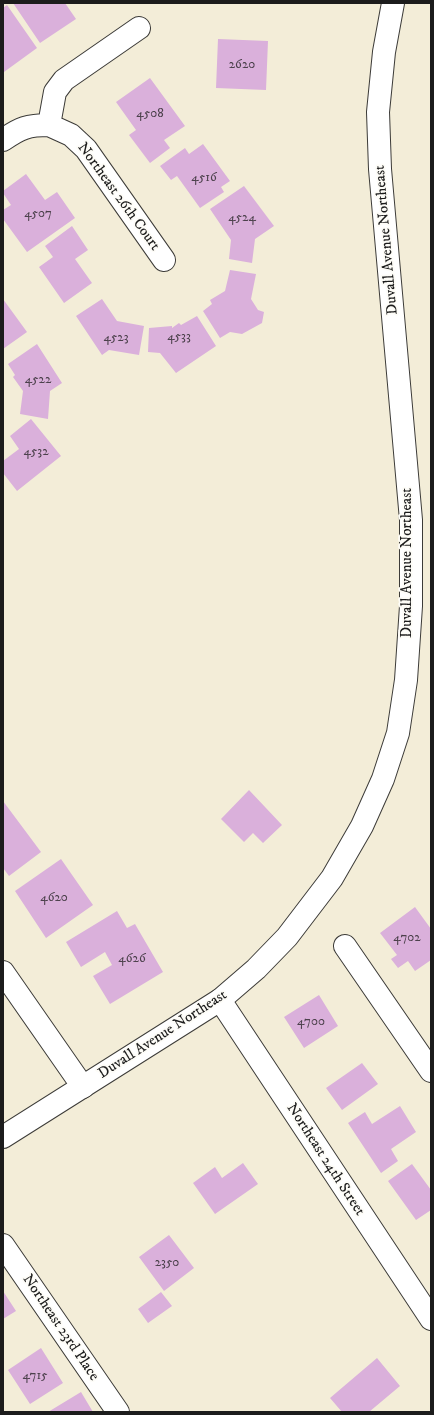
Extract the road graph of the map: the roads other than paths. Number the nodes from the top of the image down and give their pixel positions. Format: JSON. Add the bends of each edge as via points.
{"nodes":[{"id":1,"x":393,"y":3,"type":"edge"},
{"id":2,"x":139,"y":28,"type":"dead end"},
{"id":3,"x":49,"y":125,"type":"junction"},
{"id":4,"x":3,"y":140,"type":"edge"},
{"id":5,"x":164,"y":260,"type":"dead end"},
{"id":6,"x":345,"y":946,"type":"dead end"},
{"id":7,"x":3,"y":972,"type":"edge"},
{"id":8,"x":220,"y":1000,"type":"junction"},
{"id":9,"x":431,"y":1072,"type":"edge"},
{"id":10,"x":83,"y":1087,"type":"junction"},
{"id":11,"x":3,"y":1137,"type":"edge"},
{"id":12,"x":3,"y":1245,"type":"edge"},
{"id":13,"x":431,"y":1319,"type":"edge"},
{"id":14,"x":118,"y":1412,"type":"edge"}],
"edges":[{"from":1,"to":8,"type":"main road","name":"Duvall Avenue Northeast","via":[[384,52],[378,112],[380,169],[411,520],[412,606],[406,680],[398,733],[383,779],[362,826],[332,878],[287,937],[256,969]]},
{"from":2,"to":3,"type":"main road","via":[[64,80],[55,92]]},
{"from":3,"to":4,"type":"main road","via":[[31,125]]},
{"from":3,"to":5,"type":"main road","name":"Northeast 26th Court","via":[[71,135],[86,149]]},
{"from":6,"to":9,"type":"main road"},
{"from":7,"to":10,"type":"main road"},
{"from":8,"to":10,"type":"main road","name":"Duvall Avenue Northeast"},
{"from":8,"to":13,"type":"main road","name":"Northeast 24th Street"},
{"from":10,"to":11,"type":"main road","name":"Duvall Avenue Northeast"},
{"from":12,"to":14,"type":"main road","name":"Northeast 23rd Place"}]}
